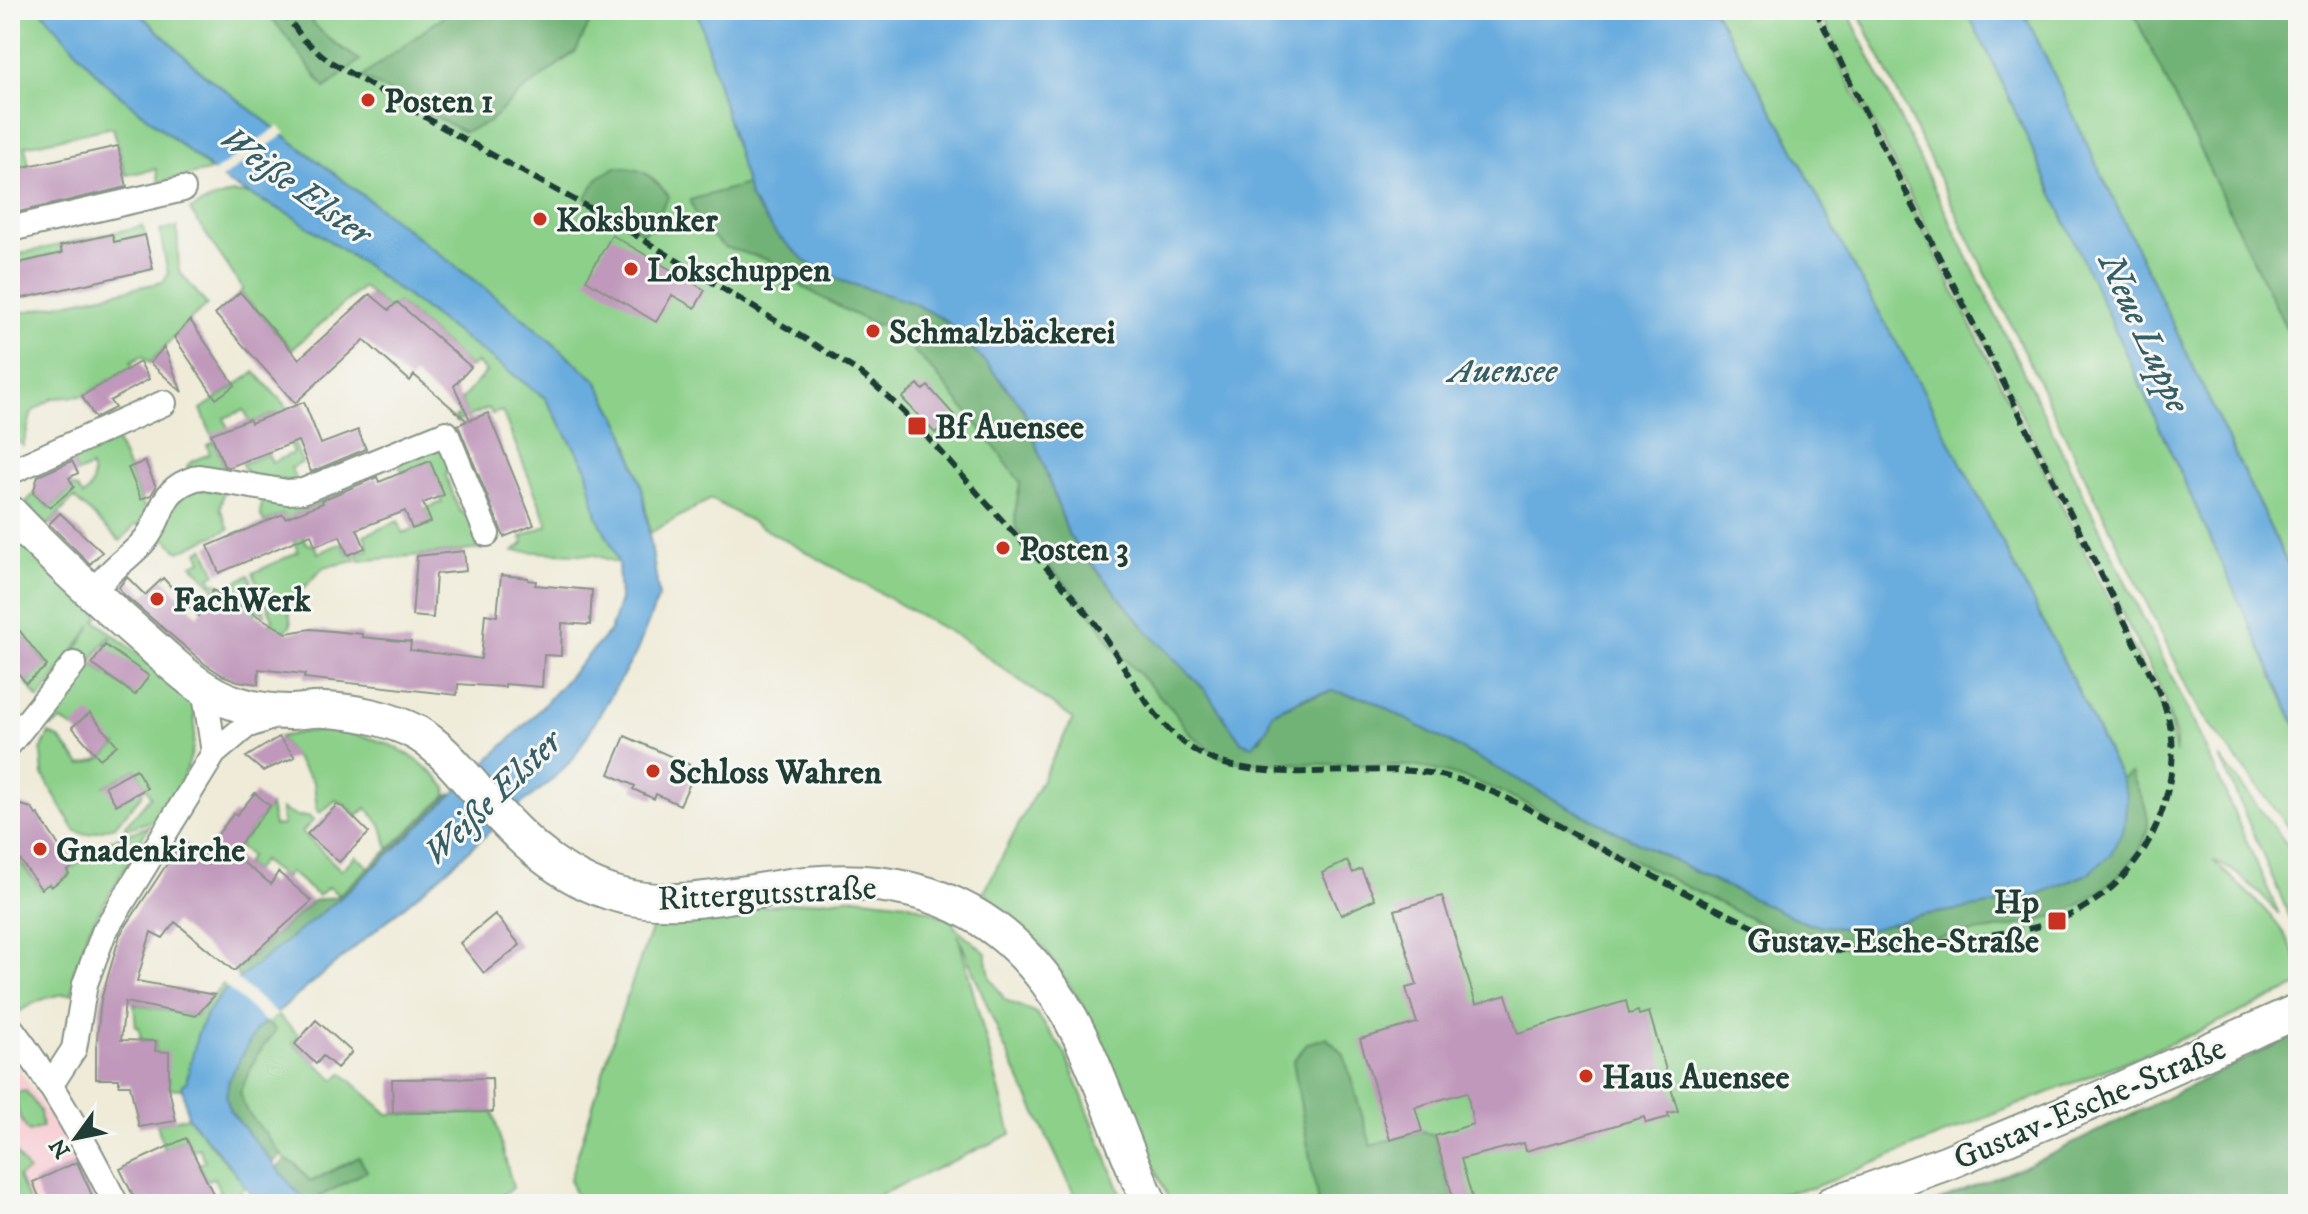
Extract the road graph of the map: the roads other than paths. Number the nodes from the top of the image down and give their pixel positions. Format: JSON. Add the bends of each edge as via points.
{"nodes":[{"id":1,"x":183,"y":189,"type":"dead end"},
{"id":2,"x":10,"y":229,"type":"edge"},
{"id":3,"x":164,"y":403,"type":"dead end"},
{"id":4,"x":10,"y":472,"type":"edge"},
{"id":5,"x":10,"y":513,"type":"edge"},
{"id":6,"x":487,"y":534,"type":"dead end"},
{"id":7,"x":92,"y":593,"type":"junction"},
{"id":8,"x":74,"y":664,"type":"dead end"},
{"id":9,"x":204,"y":687,"type":"junction"},
{"id":10,"x":287,"y":712,"type":"junction"},
{"id":11,"x":10,"y":743,"type":"edge"},
{"id":12,"x":214,"y":753,"type":"junction"},
{"id":13,"x":2298,"y":1011,"type":"edge"},
{"id":14,"x":10,"y":1027,"type":"edge"},
{"id":15,"x":50,"y":1086,"type":"junction"},
{"id":16,"x":116,"y":1204,"type":"edge"},
{"id":17,"x":1150,"y":1204,"type":"edge"},
{"id":18,"x":1832,"y":1204,"type":"edge"}],
"edges":[{"from":1,"to":2,"type":"street"},
{"from":3,"to":4,"type":"street"},
{"from":5,"to":7,"type":"main road","name":"Rittergutsstraße"},
{"from":6,"to":7,"type":"street","via":[[446,433],[303,491],[199,477],[186,481],[162,503],[143,543]]},
{"from":7,"to":9,"type":"main road","name":"Rittergutsstraße"},
{"from":8,"to":11,"type":"street"},
{"from":9,"to":10,"type":"main road","name":"Rittergutsstraße","via":[[236,704]]},
{"from":9,"to":12,"type":"street"},
{"from":10,"to":12,"type":"street","via":[[246,726]]},
{"from":10,"to":17,"type":"main road","name":"Rittergutsstraße","via":[[356,713],[430,741],[543,858],[593,887],[624,897],[690,900],[862,882],[940,897],[971,912],[1024,953],[1064,1007]]},
{"from":12,"to":15,"type":"street","via":[[104,932],[85,984],[74,1049]]},
{"from":13,"to":18,"type":"main road","name":"Gustav-Esche-Straße","via":[[1948,1162]]},
{"from":14,"to":15,"type":"street"},
{"from":15,"to":16,"type":"street"}]}
